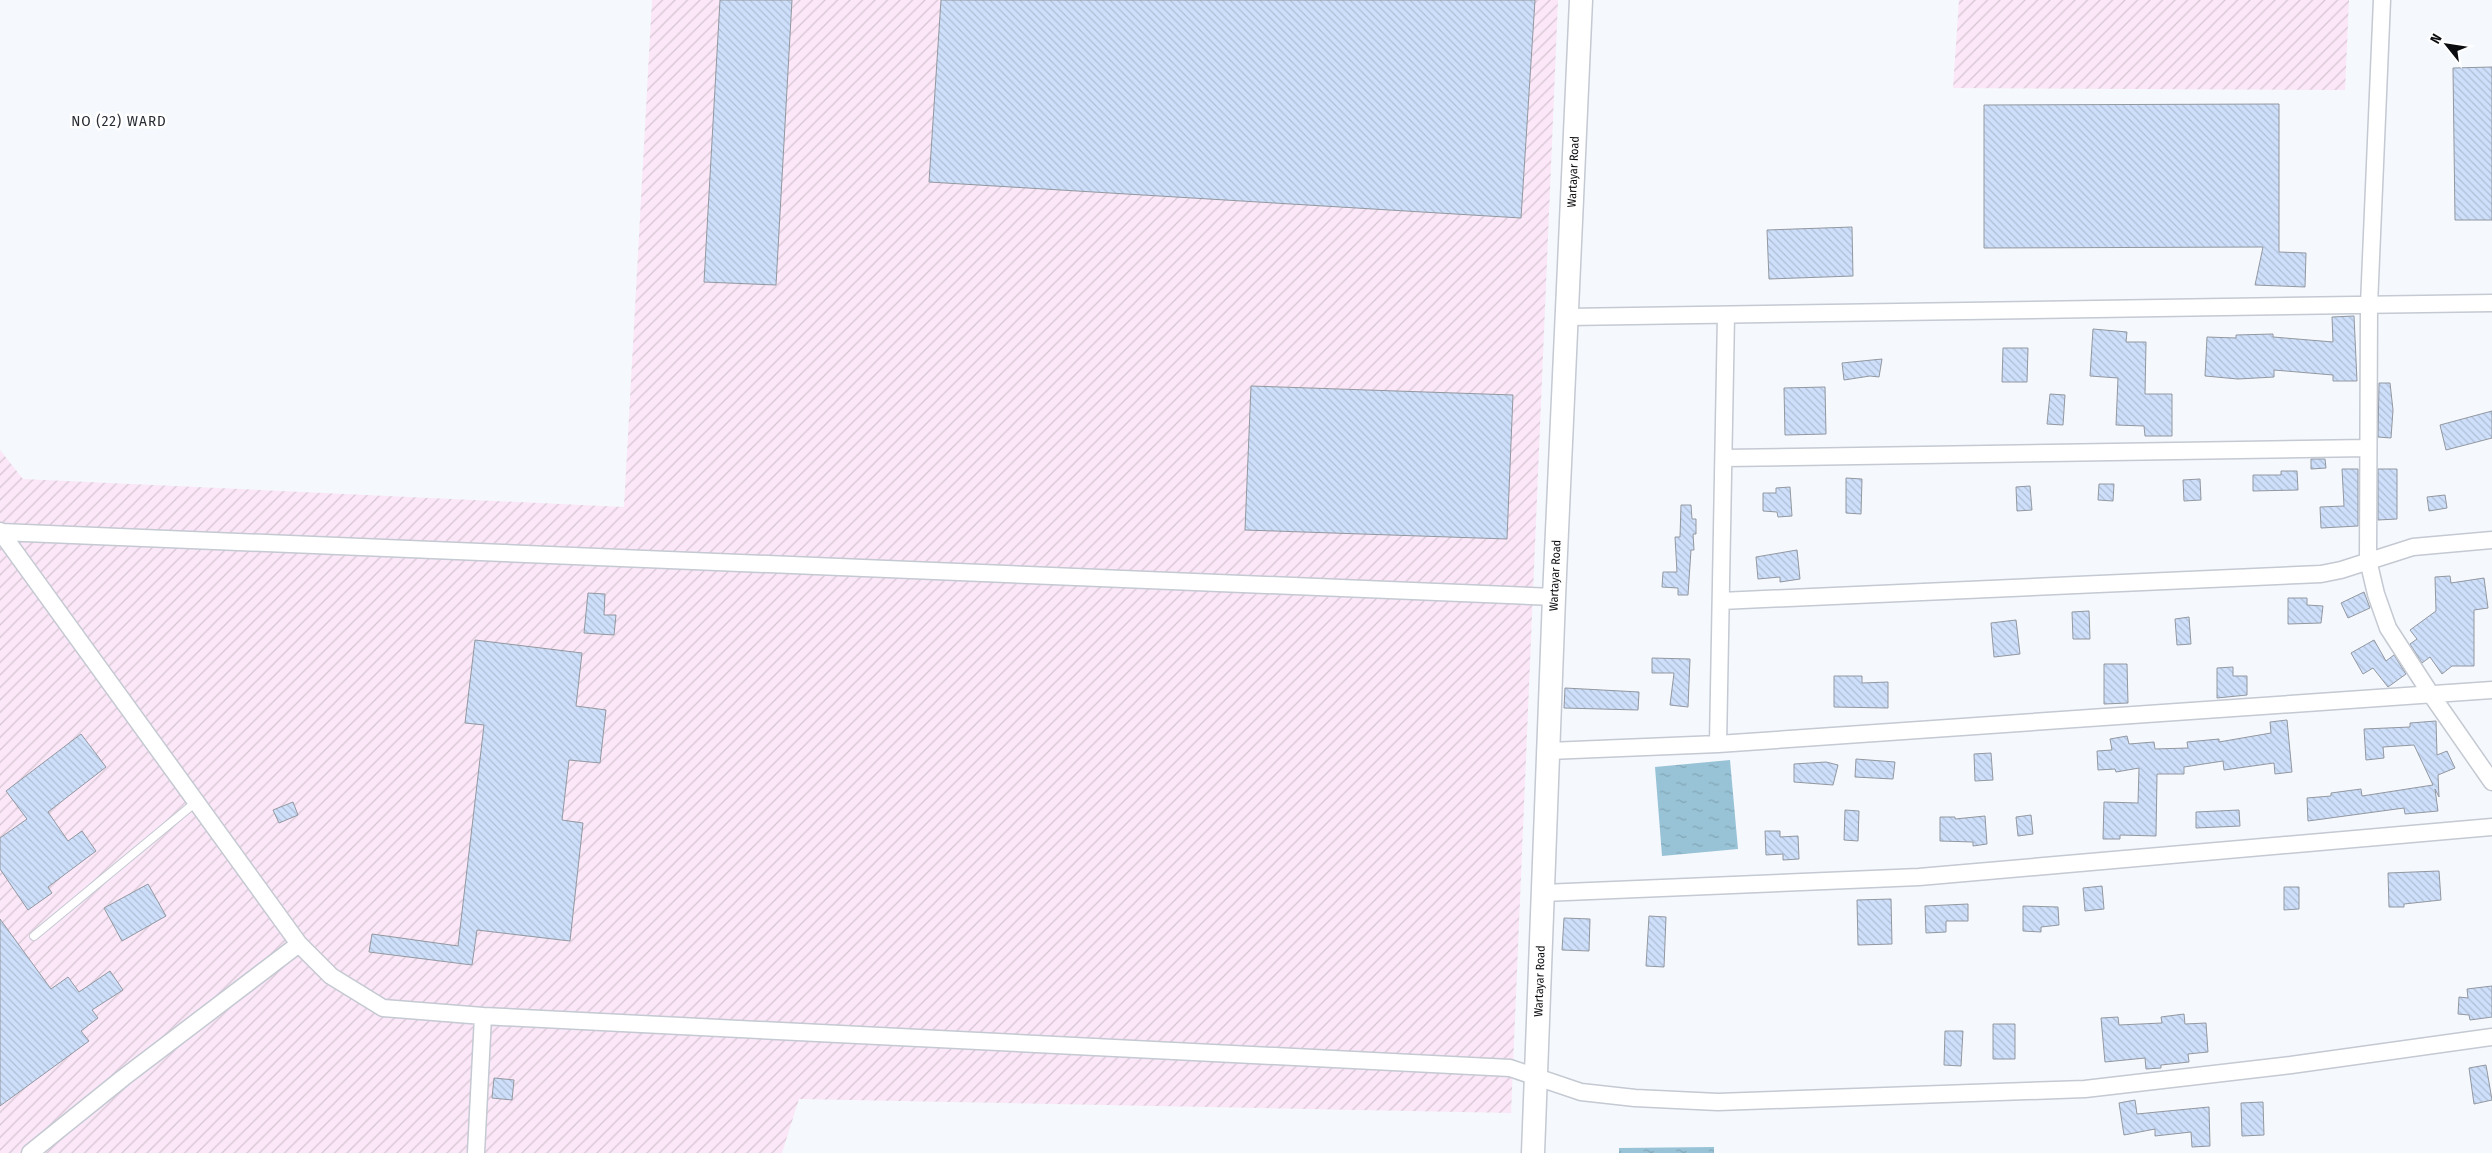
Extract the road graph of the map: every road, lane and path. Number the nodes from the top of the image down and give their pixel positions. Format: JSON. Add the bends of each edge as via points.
{"nodes":[{"id":1,"x":1581,"y":0,"type":"edge"},
{"id":2,"x":2382,"y":0,"type":"edge"},
{"id":3,"x":2492,"y":303,"type":"edge"},
{"id":4,"x":2369,"y":305,"type":"junction"},
{"id":5,"x":1726,"y":315,"type":"junction"},
{"id":6,"x":1567,"y":317,"type":"junction"},
{"id":7,"x":2368,"y":448,"type":"junction"},
{"id":8,"x":1724,"y":458,"type":"junction"},
{"id":9,"x":0,"y":532,"type":"edge"},
{"id":10,"x":2492,"y":540,"type":"edge"},
{"id":11,"x":2368,"y":560,"type":"junction"},
{"id":12,"x":1554,"y":597,"type":"junction"},
{"id":13,"x":1721,"y":601,"type":"junction"},
{"id":14,"x":2492,"y":690,"type":"edge"},
{"id":15,"x":2430,"y":693,"type":"junction"},
{"id":16,"x":1718,"y":744,"type":"junction"},
{"id":17,"x":1548,"y":751,"type":"junction"},
{"id":18,"x":2492,"y":782,"type":"edge"},
{"id":19,"x":196,"y":802,"type":"junction"},
{"id":20,"x":2492,"y":827,"type":"edge"},
{"id":21,"x":1543,"y":893,"type":"junction"},
{"id":22,"x":34,"y":936,"type":"dead end"},
{"id":23,"x":299,"y":944,"type":"junction"},
{"id":24,"x":483,"y":1016,"type":"junction"},
{"id":25,"x":2492,"y":1037,"type":"edge"},
{"id":26,"x":1535,"y":1078,"type":"junction"},
{"id":27,"x":30,"y":1153,"type":"edge"},
{"id":28,"x":476,"y":1153,"type":"edge"},
{"id":29,"x":1533,"y":1153,"type":"edge"}],
"edges":[{"from":1,"to":6,"type":"street","name":"Wartayar Road"},
{"from":2,"to":4,"type":"street"},
{"from":3,"to":4,"type":"street"},
{"from":4,"to":5,"type":"street"},
{"from":4,"to":7,"type":"street"},
{"from":5,"to":6,"type":"street"},
{"from":5,"to":8,"type":"street"},
{"from":6,"to":12,"type":"street","name":"Wartayar Road"},
{"from":7,"to":8,"type":"street"},
{"from":7,"to":11,"type":"street"},
{"from":8,"to":13,"type":"street"},
{"from":9,"to":12,"type":"street"},
{"from":9,"to":19,"type":"street"},
{"from":10,"to":11,"type":"street","via":[[2413,547]]},
{"from":11,"to":13,"type":"street","via":[[2321,574]]},
{"from":11,"to":15,"type":"street","via":[[2388,628]]},
{"from":12,"to":17,"type":"street","name":"Wartayar Road"},
{"from":13,"to":16,"type":"street"},
{"from":14,"to":15,"type":"street"},
{"from":15,"to":16,"type":"street"},
{"from":15,"to":18,"type":"street"},
{"from":16,"to":17,"type":"street"},
{"from":17,"to":21,"type":"street","name":"Wartayar Road"},
{"from":19,"to":22,"type":"lane"},
{"from":19,"to":23,"type":"street"},
{"from":20,"to":21,"type":"street","via":[[1919,877]]},
{"from":21,"to":26,"type":"street","name":"Wartayar Road"},
{"from":23,"to":24,"type":"street","via":[[330,976],[383,1008]]},
{"from":23,"to":27,"type":"street"},
{"from":24,"to":26,"type":"street","via":[[1510,1068]]},
{"from":24,"to":28,"type":"street"},
{"from":25,"to":26,"type":"street","via":[[2085,1089],[1718,1102],[1581,1092]]},
{"from":26,"to":29,"type":"street","name":"Wartayar Road"}]}
